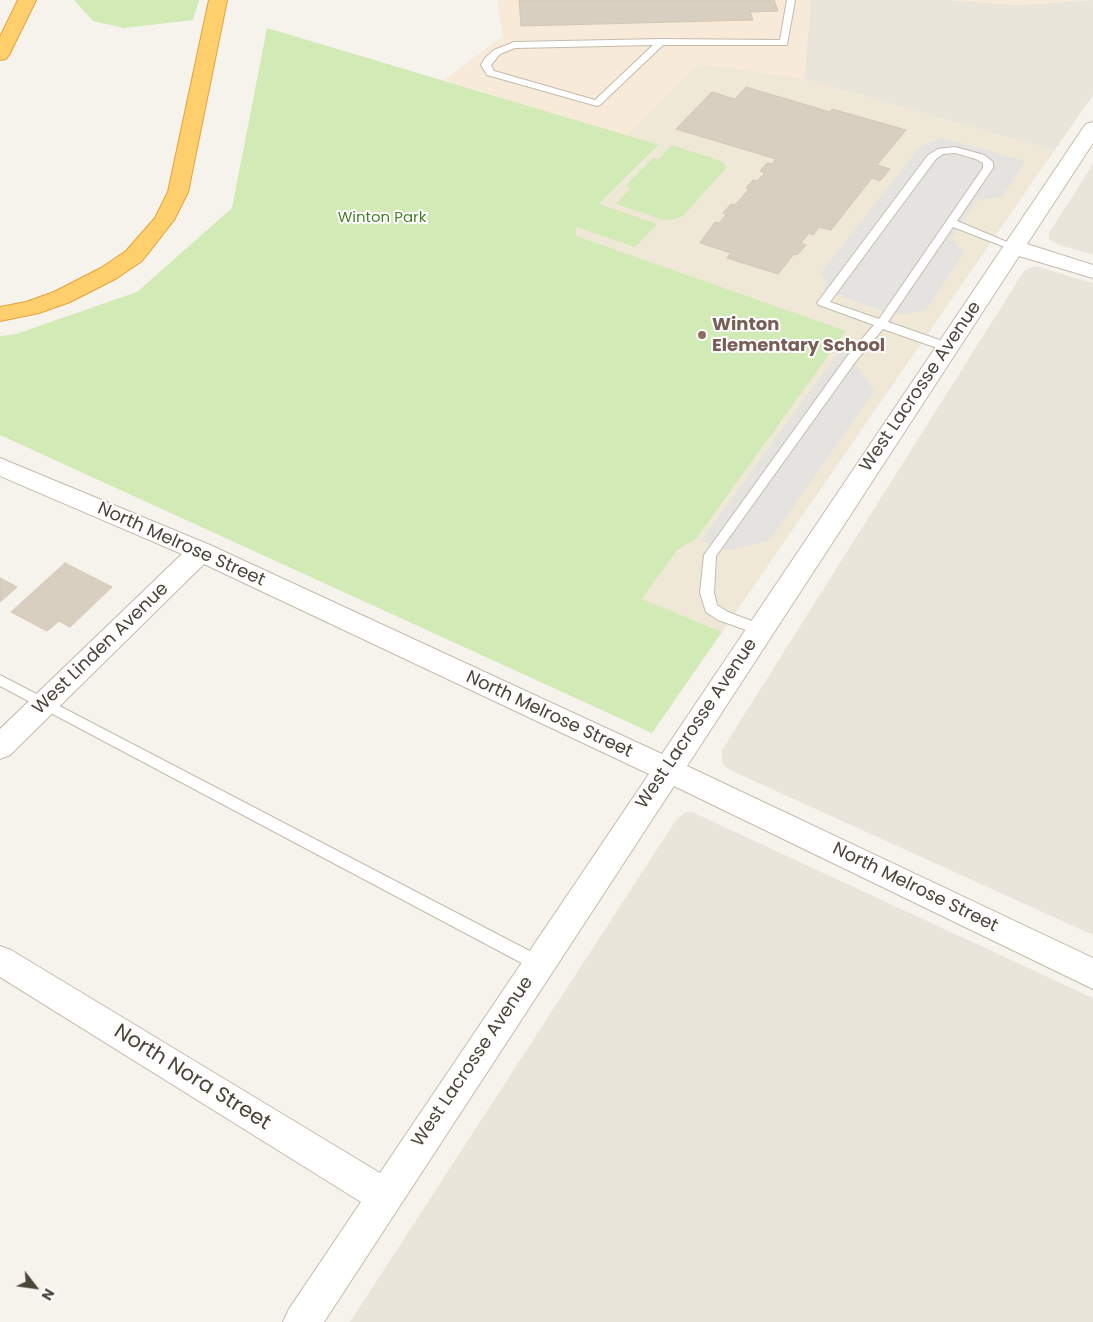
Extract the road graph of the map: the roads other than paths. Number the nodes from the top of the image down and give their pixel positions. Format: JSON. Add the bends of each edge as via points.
{"nodes":[{"id":1,"x":27,"y":0,"type":"edge"},
{"id":2,"x":218,"y":0,"type":"edge"},
{"id":3,"x":791,"y":0,"type":"edge"},
{"id":4,"x":661,"y":42,"type":"junction"},
{"id":5,"x":2,"y":46,"type":"edge"},
{"id":6,"x":1093,"y":128,"type":"edge"},
{"id":7,"x":952,"y":223,"type":"junction"},
{"id":8,"x":1014,"y":247,"type":"junction"},
{"id":9,"x":1093,"y":272,"type":"edge"},
{"id":10,"x":0,"y":314,"type":"edge"},
{"id":11,"x":881,"y":324,"type":"junction"},
{"id":12,"x":948,"y":347,"type":"junction"},
{"id":13,"x":0,"y":466,"type":"edge"},
{"id":14,"x":201,"y":552,"type":"junction"},
{"id":15,"x":760,"y":630,"type":"junction"},
{"id":16,"x":0,"y":680,"type":"edge"},
{"id":17,"x":45,"y":702,"type":"junction"},
{"id":18,"x":0,"y":746,"type":"edge"},
{"id":19,"x":666,"y":770,"type":"junction"},
{"id":20,"x":0,"y":960,"type":"edge"},
{"id":21,"x":538,"y":964,"type":"junction"},
{"id":22,"x":1093,"y":974,"type":"edge"},
{"id":23,"x":384,"y":1196,"type":"junction"},
{"id":24,"x":302,"y":1322,"type":"edge"}],
"edges":[{"from":1,"to":5,"type":"highway"},
{"from":2,"to":10,"type":"highway","via":[[178,192],[157,231],[134,256],[78,290],[31,308]]},
{"from":3,"to":4,"type":"lane","via":[[784,44]]},
{"from":4,"to":4,"type":"lane","via":[[514,45],[497,52],[486,66],[490,73],[597,103]]},
{"from":6,"to":8,"type":"street","name":"West Lacrosse Avenue"},
{"from":7,"to":8,"type":"lane"},
{"from":7,"to":11,"type":"lane"},
{"from":7,"to":11,"type":"lane","via":[[988,168],[988,162],[980,157],[955,150],[941,151],[932,157],[823,303]]},
{"from":8,"to":9,"type":"street"},
{"from":8,"to":12,"type":"street","name":"West Lacrosse Avenue"},
{"from":11,"to":12,"type":"lane"},
{"from":11,"to":15,"type":"lane","via":[[852,358],[710,556],[706,592],[711,608]]},
{"from":12,"to":15,"type":"street","name":"West Lacrosse Avenue"},
{"from":13,"to":14,"type":"street","name":"North Melrose Street"},
{"from":14,"to":17,"type":"street","name":"West Linden Avenue"},
{"from":14,"to":19,"type":"street","name":"North Melrose Street"},
{"from":15,"to":19,"type":"street","name":"West Lacrosse Avenue"},
{"from":16,"to":17,"type":"lane"},
{"from":17,"to":18,"type":"street","name":"West Linden Avenue"},
{"from":17,"to":21,"type":"lane"},
{"from":19,"to":21,"type":"street","name":"West Lacrosse Avenue"},
{"from":19,"to":22,"type":"street","name":"North Melrose Street"},
{"from":20,"to":23,"type":"street","name":"North Nora Street"},
{"from":21,"to":23,"type":"street","name":"West Lacrosse Avenue"},
{"from":23,"to":24,"type":"street","name":"West Lacrosse Avenue"}]}
